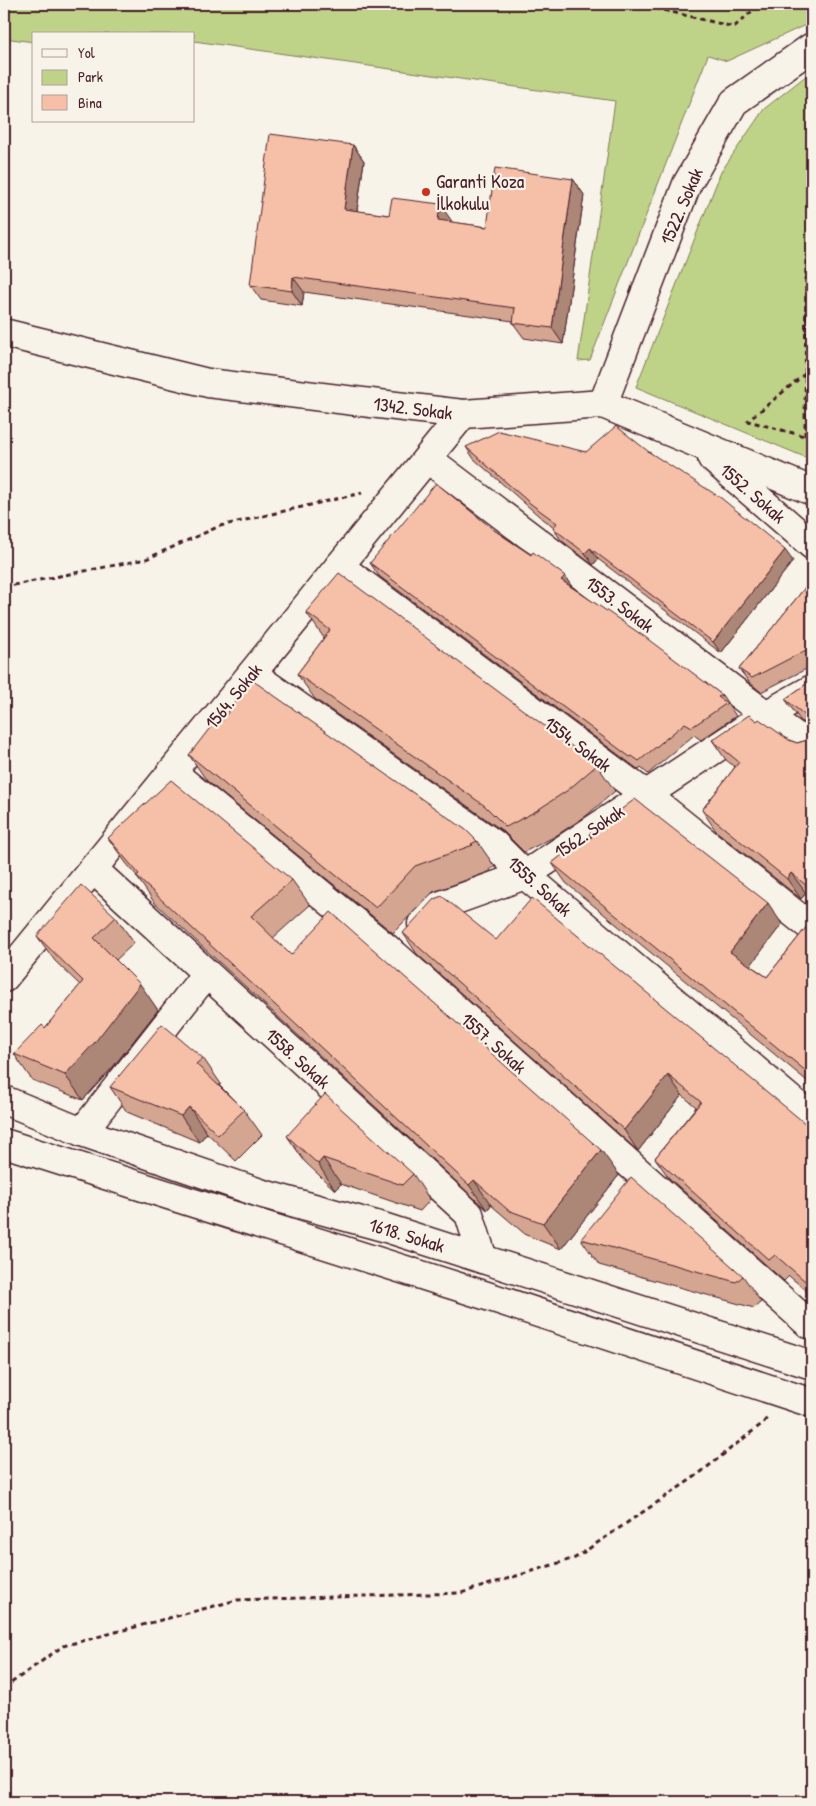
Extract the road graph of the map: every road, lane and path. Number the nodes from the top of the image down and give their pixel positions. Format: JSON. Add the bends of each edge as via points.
{"nodes":[{"id":1,"x":638,"y":4,"type":"edge"},
{"id":2,"x":760,"y":4,"type":"edge"},
{"id":3,"x":812,"y":48,"type":"edge"},
{"id":4,"x":806,"y":255,"type":"dead end"},
{"id":5,"x":4,"y":333,"type":"edge"},
{"id":6,"x":812,"y":368,"type":"edge"},
{"id":7,"x":806,"y":373,"type":"junction"},
{"id":8,"x":603,"y":404,"type":"junction"},
{"id":9,"x":463,"y":414,"type":"junction"},
{"id":10,"x":805,"y":436,"type":"junction"},
{"id":11,"x":812,"y":438,"type":"edge"},
{"id":12,"x":694,"y":442,"type":"junction"},
{"id":13,"x":428,"y":459,"type":"junction"},
{"id":14,"x":370,"y":491,"type":"dead end"},
{"id":15,"x":812,"y":491,"type":"edge"},
{"id":16,"x":812,"y":544,"type":"edge"},
{"id":17,"x":339,"y":566,"type":"junction"},
{"id":18,"x":4,"y":587,"type":"edge"},
{"id":19,"x":252,"y":674,"type":"junction"},
{"id":20,"x":812,"y":689,"type":"edge"},
{"id":21,"x":766,"y":716,"type":"junction"},
{"id":22,"x":812,"y":748,"type":"edge"},
{"id":23,"x":172,"y":772,"type":"junction"},
{"id":24,"x":645,"y":794,"type":"junction"},
{"id":25,"x":93,"y":868,"type":"junction"},
{"id":26,"x":525,"y":875,"type":"junction"},
{"id":27,"x":812,"y":928,"type":"edge"},
{"id":28,"x":395,"y":955,"type":"junction"},
{"id":29,"x":206,"y":974,"type":"junction"},
{"id":30,"x":4,"y":978,"type":"edge"},
{"id":31,"x":4,"y":1100,"type":"edge"},
{"id":32,"x":812,"y":1118,"type":"edge"},
{"id":33,"x":82,"y":1132,"type":"junction"},
{"id":34,"x":4,"y":1143,"type":"edge"},
{"id":35,"x":484,"y":1259,"type":"junction"},
{"id":36,"x":810,"y":1323,"type":"edge"},
{"id":37,"x":812,"y":1365,"type":"edge"},
{"id":38,"x":782,"y":1393,"type":"junction"},
{"id":39,"x":812,"y":1403,"type":"edge"},
{"id":40,"x":4,"y":1688,"type":"edge"}],
"edges":[{"from":1,"to":2,"type":"path","via":[[734,27]]},
{"from":3,"to":8,"type":"street","name":"1522. Sokak","via":[[734,102],[687,184]]},
{"from":4,"to":7,"type":"path"},
{"from":5,"to":9,"type":"street","name":"1342. Sokak","via":[[208,383]]},
{"from":6,"to":7,"type":"path"},
{"from":7,"to":10,"type":"path"},
{"from":7,"to":10,"type":"path","via":[[748,421]]},
{"from":8,"to":9,"type":"street","name":"1342. Sokak"},
{"from":8,"to":12,"type":"street","name":"1342. Sokak"},
{"from":9,"to":13,"type":"street","name":"1564. Sokak"},
{"from":10,"to":11,"type":"path"},
{"from":12,"to":15,"type":"street","name":"1342. Sokak"},
{"from":12,"to":16,"type":"street","name":"1552. Sokak"},
{"from":13,"to":17,"type":"street","name":"1564. Sokak"},
{"from":13,"to":21,"type":"street","name":"1553. Sokak"},
{"from":14,"to":18,"type":"path","via":[[220,526],[146,559]]},
{"from":17,"to":19,"type":"street","name":"1564. Sokak"},
{"from":17,"to":24,"type":"street","name":"1554. Sokak"},
{"from":19,"to":23,"type":"street","name":"1564. Sokak"},
{"from":19,"to":26,"type":"street","name":"1555. Sokak","via":[[494,844]]},
{"from":20,"to":21,"type":"street","name":"1562. Sokak"},
{"from":21,"to":22,"type":"street","name":"1553. Sokak"},
{"from":21,"to":24,"type":"street","name":"1562. Sokak"},
{"from":23,"to":25,"type":"street","name":"1564. Sokak"},
{"from":23,"to":28,"type":"street","name":"1557. Sokak"},
{"from":24,"to":26,"type":"street","name":"1562. Sokak"},
{"from":24,"to":27,"type":"street","name":"1554. Sokak"},
{"from":25,"to":29,"type":"street","name":"1558. Sokak"},
{"from":25,"to":30,"type":"street","name":"1564. Sokak"},
{"from":26,"to":28,"type":"street","name":"1562. Sokak","via":[[438,906]]},
{"from":26,"to":32,"type":"street","name":"1555. Sokak"},
{"from":28,"to":36,"type":"street","name":"1557. Sokak"},
{"from":29,"to":33,"type":"street"},
{"from":29,"to":35,"type":"street","name":"1558. Sokak","via":[[469,1214]]},
{"from":31,"to":33,"type":"street","name":"1618. Sokak"},
{"from":33,"to":35,"type":"street","name":"1618. Sokak","via":[[263,1194]]},
{"from":34,"to":38,"type":"street","name":"1618. Sokak"},
{"from":35,"to":37,"type":"street","name":"1618. Sokak"},
{"from":38,"to":39,"type":"street","name":"1618. Sokak"},
{"from":38,"to":40,"type":"path","via":[[764,1422],[696,1476],[575,1558],[460,1593],[236,1600],[63,1646]]}]}
